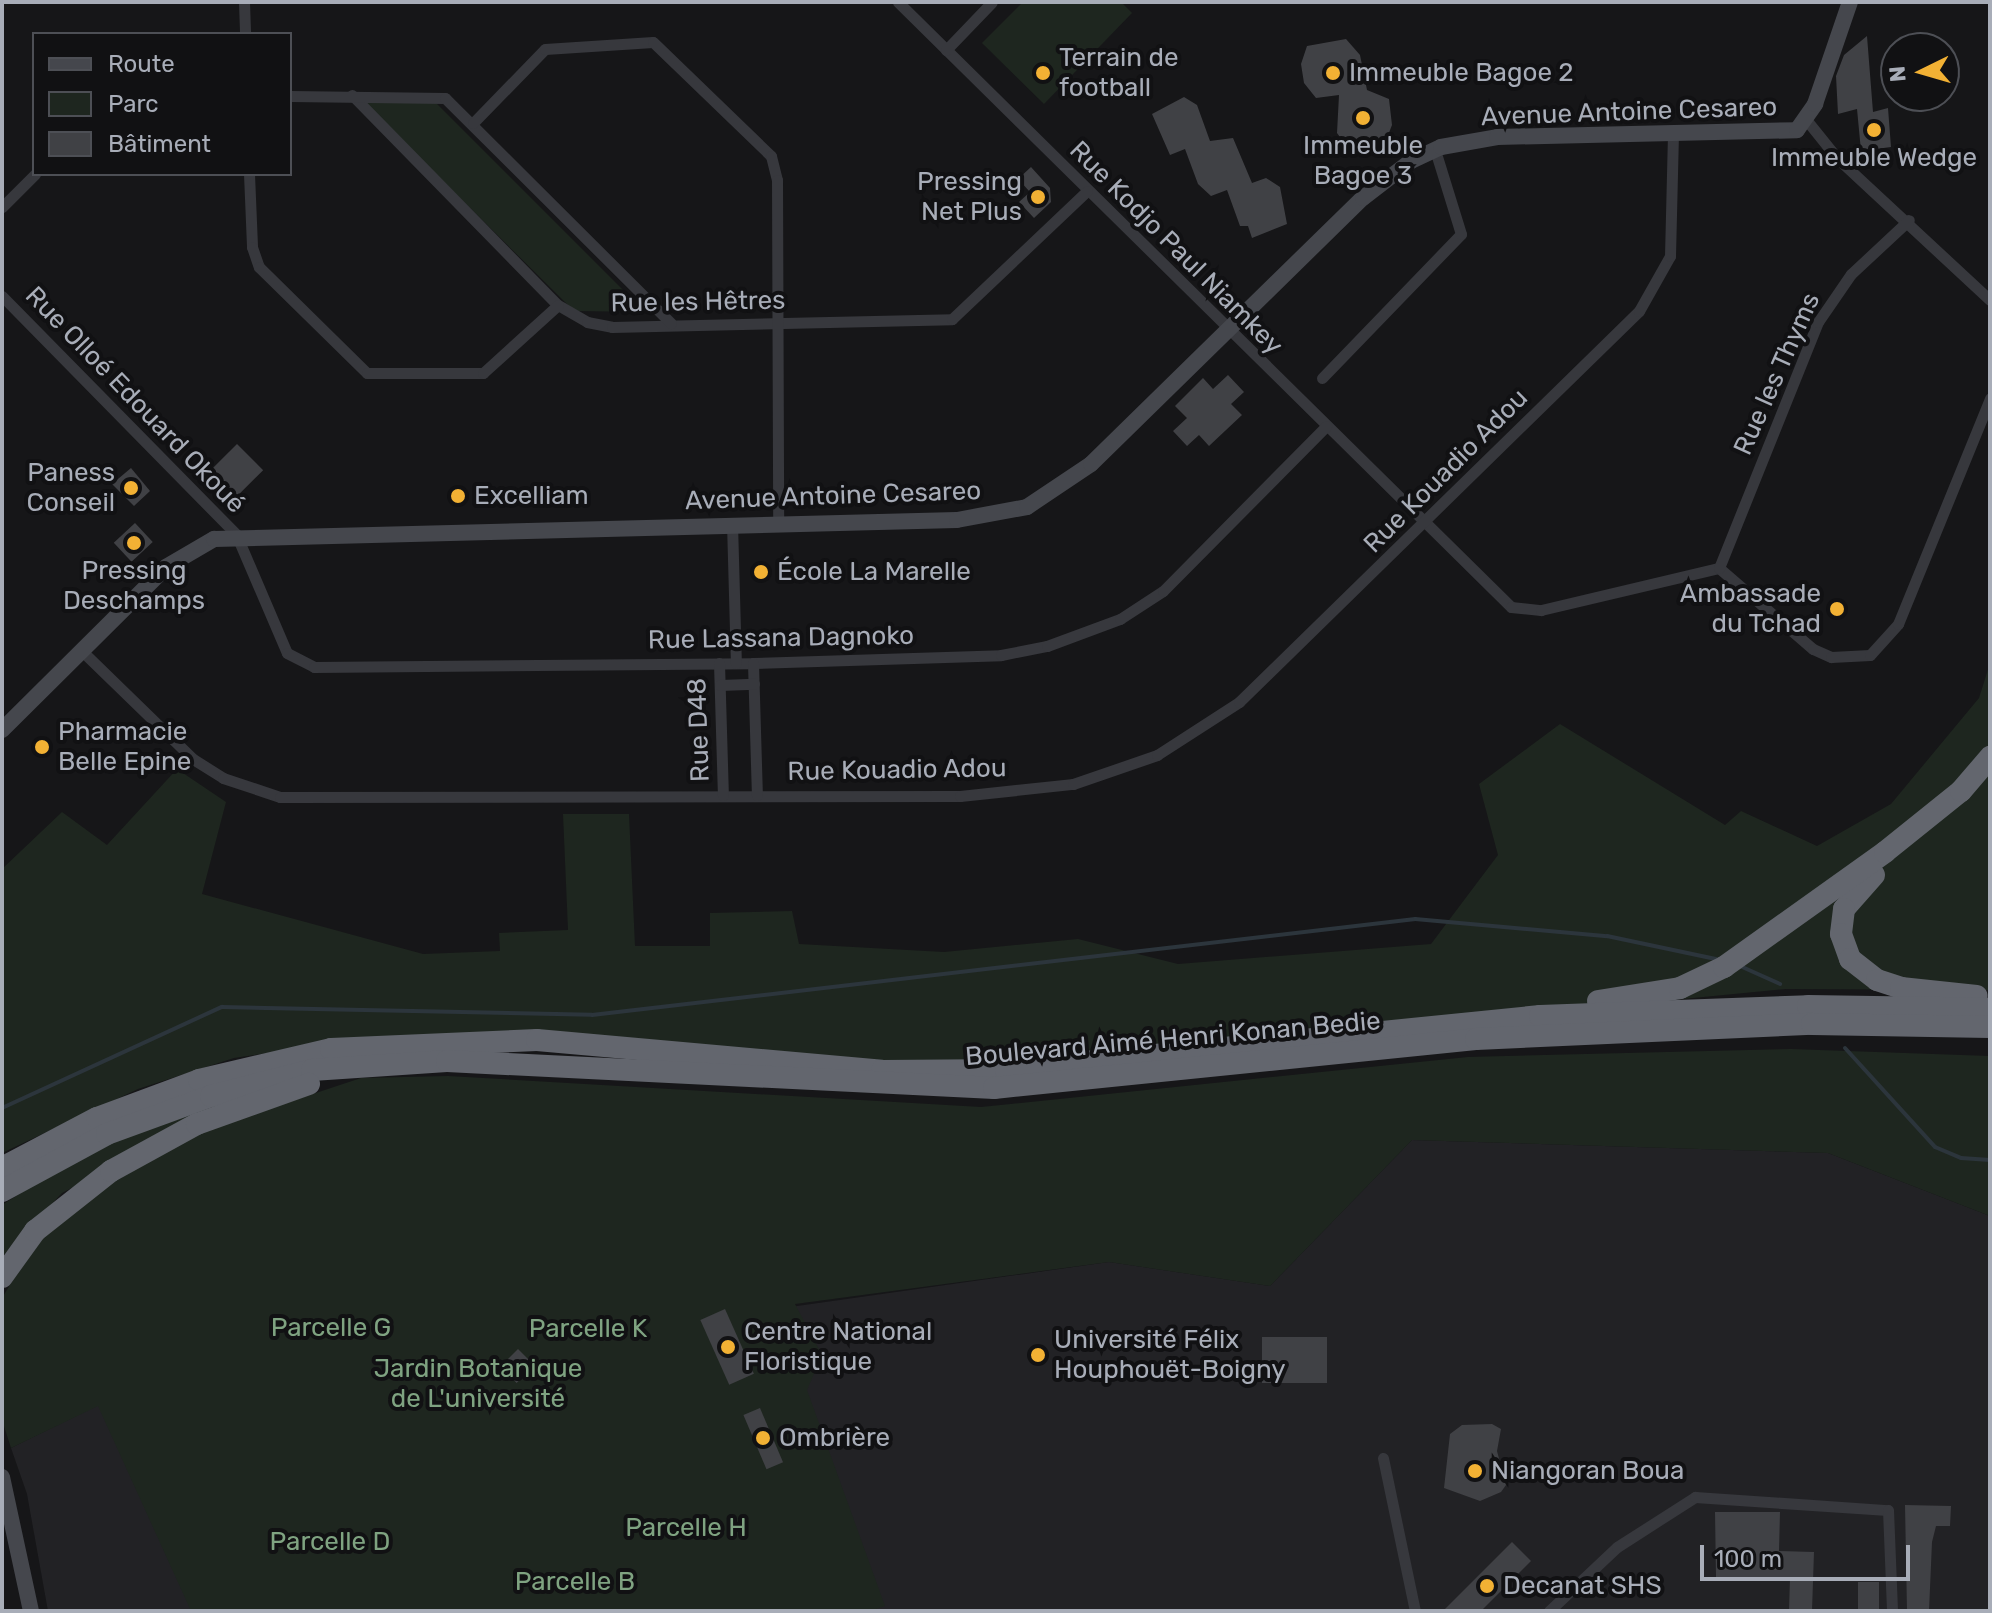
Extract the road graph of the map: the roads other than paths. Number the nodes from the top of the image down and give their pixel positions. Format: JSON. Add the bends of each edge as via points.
{"nodes":[{"id":1,"x":244,"y":2,"type":"edge"},
{"id":2,"x":898,"y":2,"type":"edge"},
{"id":3,"x":992,"y":2,"type":"edge"},
{"id":4,"x":1850,"y":2,"type":"edge"},
{"id":5,"x":245,"y":32,"type":"edge"},
{"id":6,"x":946,"y":50,"type":"junction"},
{"id":7,"x":352,"y":95,"type":"junction"},
{"id":8,"x":292,"y":96,"type":"edge"},
{"id":9,"x":1804,"y":117,"type":"junction"},
{"id":10,"x":473,"y":123,"type":"junction"},
{"id":11,"x":1673,"y":135,"type":"junction"},
{"id":12,"x":1435,"y":150,"type":"junction"},
{"id":13,"x":33,"y":176,"type":"edge"},
{"id":14,"x":249,"y":176,"type":"edge"},
{"id":15,"x":1087,"y":191,"type":"junction"},
{"id":16,"x":2,"y":207,"type":"edge"},
{"id":17,"x":1909,"y":220,"type":"junction"},
{"id":18,"x":2,"y":296,"type":"edge"},
{"id":19,"x":1990,"y":300,"type":"edge"},
{"id":20,"x":558,"y":305,"type":"junction"},
{"id":21,"x":671,"y":323,"type":"junction"},
{"id":22,"x":776,"y":323,"type":"junction"},
{"id":23,"x":1227,"y":331,"type":"junction"},
{"id":24,"x":1322,"y":378,"type":"dead end"},
{"id":25,"x":1990,"y":398,"type":"edge"},
{"id":26,"x":1326,"y":426,"type":"junction"},
{"id":27,"x":778,"y":522,"type":"junction"},
{"id":28,"x":732,"y":523,"type":"junction"},
{"id":29,"x":1424,"y":524,"type":"junction"},
{"id":30,"x":236,"y":534,"type":"junction"},
{"id":31,"x":1719,"y":568,"type":"junction"},
{"id":32,"x":83,"y":652,"type":"junction"},
{"id":33,"x":719,"y":663,"type":"junction"},
{"id":34,"x":736,"y":663,"type":"junction"},
{"id":35,"x":753,"y":663,"type":"junction"},
{"id":36,"x":754,"y":684,"type":"junction"},
{"id":37,"x":720,"y":685,"type":"junction"},
{"id":38,"x":2,"y":730,"type":"edge"},
{"id":39,"x":1990,"y":757,"type":"edge"},
{"id":40,"x":1990,"y":778,"type":"edge"},
{"id":41,"x":723,"y":795,"type":"junction"},
{"id":42,"x":757,"y":795,"type":"junction"},
{"id":43,"x":1990,"y":997,"type":"edge"},
{"id":44,"x":1990,"y":1009,"type":"edge"},
{"id":45,"x":1810,"y":1015,"type":"junction"},
{"id":46,"x":1540,"y":1016,"type":"junction"},
{"id":47,"x":1990,"y":1027,"type":"edge"},
{"id":48,"x":358,"y":1069,"type":"junction"},
{"id":49,"x":2,"y":1168,"type":"edge"},
{"id":50,"x":2,"y":1191,"type":"edge"},
{"id":51,"x":2,"y":1277,"type":"edge"},
{"id":52,"x":1383,"y":1458,"type":"dead end"},
{"id":53,"x":2,"y":1477,"type":"edge"},
{"id":54,"x":31,"y":1611,"type":"edge"},
{"id":55,"x":1415,"y":1611,"type":"edge"},
{"id":56,"x":1549,"y":1611,"type":"edge"},
{"id":57,"x":1892,"y":1611,"type":"edge"}],
"edges":[{"from":1,"to":5,"type":"street"},
{"from":2,"to":6,"type":"street","name":"Rue Kodjo Paul Niamkey"},
{"from":3,"to":6,"type":"street"},
{"from":4,"to":9,"type":"street","name":"Avenue Antoine Cesareo","via":[[1815,104]]},
{"from":6,"to":15,"type":"street","name":"Rue Kodjo Paul Niamkey"},
{"from":7,"to":8,"type":"street"},
{"from":7,"to":10,"type":"street","via":[[437,96]]},
{"from":7,"to":20,"type":"street","name":"Rue les Hêtres"},
{"from":9,"to":11,"type":"street","name":"Avenue Antoine Cesareo","via":[[1797,130],[1779,134]]},
{"from":9,"to":17,"type":"street","via":[[1837,158]]},
{"from":10,"to":21,"type":"street"},
{"from":10,"to":22,"type":"street","via":[[545,49],[653,42],[665,48],[771,156],[777,180]]},
{"from":11,"to":12,"type":"street","name":"Avenue Antoine Cesareo","via":[[1497,137]]},
{"from":11,"to":29,"type":"street","name":"Rue Kouadio Adou","via":[[1676,189],[1663,277],[1639,311]]},
{"from":12,"to":23,"type":"street","name":"Avenue Antoine Cesareo","via":[[1374,189]]},
{"from":12,"to":24,"type":"street","via":[[1461,234]]},
{"from":13,"to":16,"type":"street"},
{"from":14,"to":20,"type":"street","via":[[252,247],[259,267],[367,373],[483,373]]},
{"from":15,"to":22,"type":"street","name":"Rue les Hêtres","via":[[952,319]]},
{"from":15,"to":23,"type":"street","name":"Rue Kodjo Paul Niamkey"},
{"from":17,"to":19,"type":"street"},
{"from":17,"to":31,"type":"street","name":"Rue les Thyms","via":[[1851,274],[1818,322]]},
{"from":18,"to":30,"type":"street","name":"Rue Olloé Edouard Okoué"},
{"from":20,"to":21,"type":"street","name":"Rue les Hêtres","via":[[587,322],[612,327]]},
{"from":21,"to":22,"type":"street","name":"Rue les Hêtres"},
{"from":22,"to":27,"type":"street"},
{"from":23,"to":26,"type":"street","name":"Rue Kodjo Paul Niamkey"},
{"from":23,"to":27,"type":"street","name":"Avenue Antoine Cesareo","via":[[1081,473],[1027,507],[957,520]]},
{"from":25,"to":31,"type":"street","via":[[1898,624],[1870,655],[1831,657],[1813,649]]},
{"from":26,"to":29,"type":"street","name":"Rue Kodjo Paul Niamkey"},
{"from":26,"to":35,"type":"street","name":"Rue Lassana Dagnoko","via":[[1163,591],[1080,638],[1001,655]]},
{"from":27,"to":28,"type":"street","name":"Avenue Antoine Cesareo"},
{"from":28,"to":30,"type":"street","name":"Avenue Antoine Cesareo"},
{"from":28,"to":34,"type":"street","name":"Rue D48"},
{"from":29,"to":31,"type":"street","name":"Rue Kodjo Paul Niamkey","via":[[1499,598],[1526,612]]},
{"from":29,"to":42,"type":"street","name":"Rue Kouadio Adou","via":[[1239,702],[1157,755],[1073,784],[960,796]]},
{"from":30,"to":32,"type":"street","name":"Avenue Antoine Cesareo","via":[[188,551],[166,567]]},
{"from":30,"to":33,"type":"street","name":"Rue Lassana Dagnoko","via":[[279,639],[298,663]]},
{"from":32,"to":38,"type":"street","name":"Avenue Antoine Cesareo"},
{"from":32,"to":41,"type":"street","name":"Rue Kouadio Adou","via":[[193,759],[223,778],[280,797]]},
{"from":33,"to":34,"type":"street","name":"Rue Lassana Dagnoko"},
{"from":33,"to":37,"type":"street","name":"Rue D48"},
{"from":34,"to":35,"type":"street","name":"Rue Lassana Dagnoko"},
{"from":35,"to":36,"type":"street"},
{"from":36,"to":37,"type":"street"},
{"from":36,"to":42,"type":"street"},
{"from":37,"to":41,"type":"street","name":"Rue D48"},
{"from":39,"to":46,"type":"highway","via":[[1961,791],[1885,852],[1724,967],[1680,988],[1576,1002]]},
{"from":40,"to":43,"type":"highway","via":[[1854,892],[1841,921],[1850,959],[1877,980]]},
{"from":41,"to":42,"type":"street","name":"Rue Kouadio Adou"},
{"from":44,"to":45,"type":"highway","name":"Boulevard Aimé Henri Konan Bedie"},
{"from":45,"to":46,"type":"highway","name":"Boulevard Aimé Henri Konan Bedie","via":[[1769,1007]]},
{"from":45,"to":47,"type":"highway","name":"Boulevard Aimé Henri Konan Bedie","via":[[1855,1024]]},
{"from":45,"to":48,"type":"highway","name":"Boulevard Aimé Henri Konan Bedie","via":[[1476,1039],[994,1088],[462,1062]]},
{"from":46,"to":49,"type":"highway","name":"Boulevard Aimé Henri Konan Bedie","via":[[1006,1070],[882,1071],[537,1040],[331,1049],[199,1080],[97,1118]]},
{"from":48,"to":50,"type":"highway","name":"Boulevard Aimé Henri Konan Bedie","via":[[312,1070],[211,1096],[107,1134]]},
{"from":48,"to":51,"type":"highway","via":[[197,1124],[111,1171],[35,1231]]},
{"from":52,"to":55,"type":"street"},
{"from":53,"to":54,"type":"street"},
{"from":56,"to":57,"type":"street","via":[[1617,1547],[1695,1497],[1888,1510]]}]}
